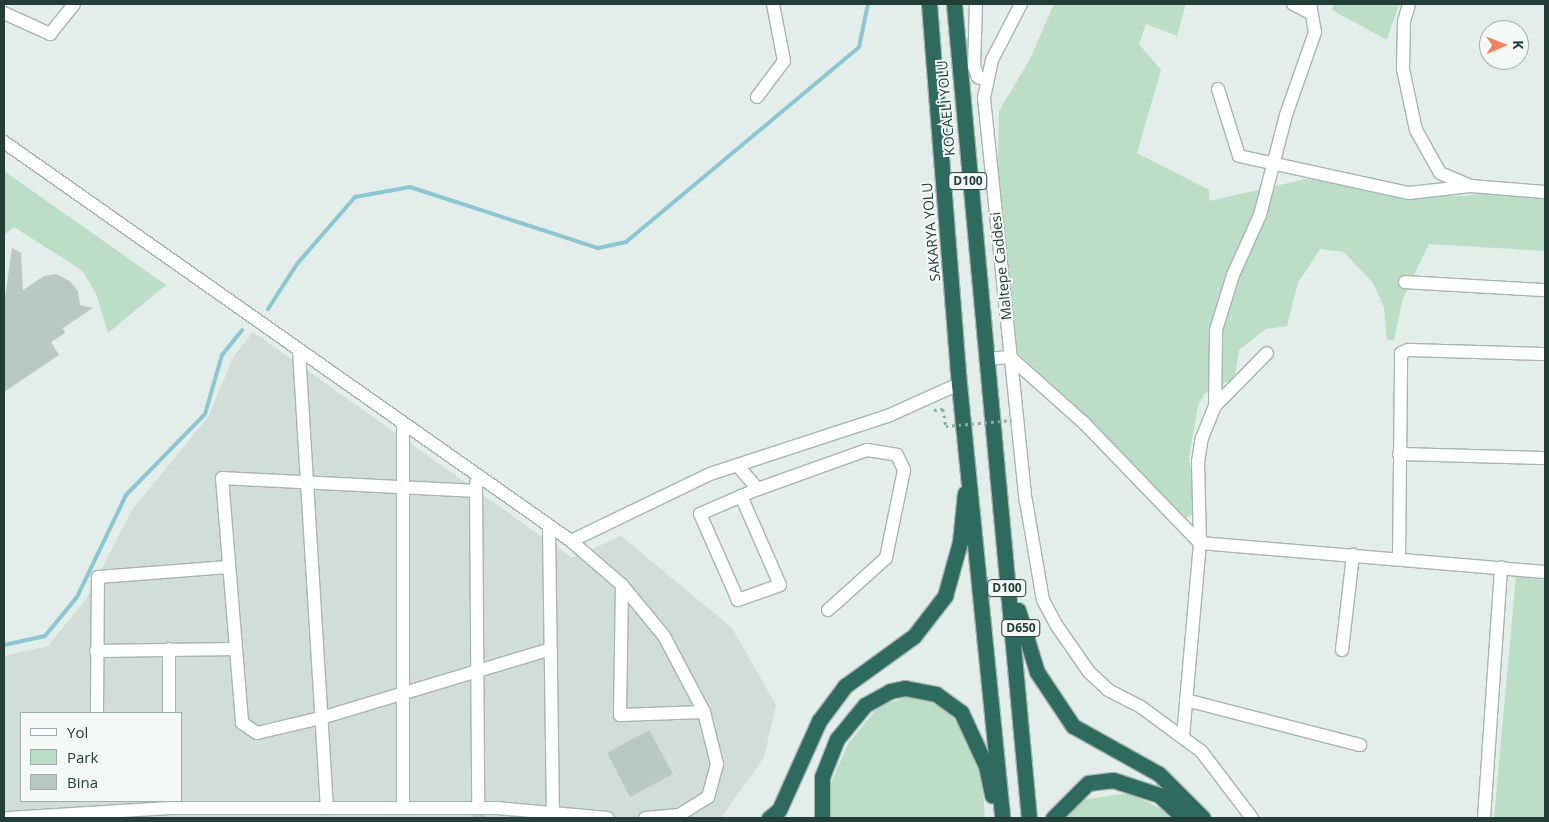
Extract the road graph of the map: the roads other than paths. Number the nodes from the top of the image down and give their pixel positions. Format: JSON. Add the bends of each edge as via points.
{"nodes":[{"id":1,"x":74,"y":4,"type":"edge"},
{"id":2,"x":773,"y":4,"type":"edge"},
{"id":3,"x":929,"y":4,"type":"edge"},
{"id":4,"x":954,"y":4,"type":"edge"},
{"id":5,"x":976,"y":4,"type":"edge"},
{"id":6,"x":1021,"y":4,"type":"edge"},
{"id":7,"x":1293,"y":4,"type":"edge"},
{"id":8,"x":1408,"y":4,"type":"edge"},
{"id":9,"x":1310,"y":8,"type":"edge"},
{"id":10,"x":4,"y":13,"type":"edge"},
{"id":11,"x":986,"y":80,"type":"junction"},
{"id":12,"x":1218,"y":89,"type":"dead end"},
{"id":13,"x":757,"y":98,"type":"dead end"},
{"id":14,"x":4,"y":142,"type":"edge"},
{"id":15,"x":1274,"y":166,"type":"junction"},
{"id":16,"x":1471,"y":186,"type":"junction"},
{"id":17,"x":1545,"y":192,"type":"edge"},
{"id":18,"x":1405,"y":282,"type":"dead end"},
{"id":19,"x":1545,"y":290,"type":"edge"},
{"id":20,"x":299,"y":351,"type":"junction"},
{"id":21,"x":1267,"y":353,"type":"dead end"},
{"id":22,"x":1545,"y":354,"type":"edge"},
{"id":23,"x":1010,"y":357,"type":"junction"},
{"id":24,"x":986,"y":359,"type":"junction"},
{"id":25,"x":959,"y":384,"type":"junction"},
{"id":26,"x":1215,"y":406,"type":"junction"},
{"id":27,"x":403,"y":425,"type":"junction"},
{"id":28,"x":1399,"y":454,"type":"junction"},
{"id":29,"x":968,"y":456,"type":"junction"},
{"id":30,"x":1545,"y":458,"type":"edge"},
{"id":31,"x":737,"y":465,"type":"junction"},
{"id":32,"x":308,"y":484,"type":"junction"},
{"id":33,"x":476,"y":484,"type":"junction"},
{"id":34,"x":403,"y":486,"type":"junction"},
{"id":35,"x":758,"y":489,"type":"junction"},
{"id":36,"x":741,"y":496,"type":"junction"},
{"id":37,"x":549,"y":528,"type":"junction"},
{"id":38,"x":571,"y":541,"type":"junction"},
{"id":39,"x":1200,"y":543,"type":"junction"},
{"id":40,"x":1353,"y":555,"type":"junction"},
{"id":41,"x":1399,"y":559,"type":"junction"},
{"id":42,"x":229,"y":567,"type":"junction"},
{"id":43,"x":1501,"y":568,"type":"junction"},
{"id":44,"x":1545,"y":572,"type":"edge"},
{"id":45,"x":622,"y":585,"type":"junction"},
{"id":46,"x":828,"y":610,"type":"dead end"},
{"id":47,"x":169,"y":649,"type":"junction"},
{"id":48,"x":236,"y":649,"type":"junction"},
{"id":49,"x":551,"y":649,"type":"junction"},
{"id":50,"x":1342,"y":650,"type":"dead end"},
{"id":51,"x":96,"y":651,"type":"junction"},
{"id":52,"x":477,"y":671,"type":"junction"},
{"id":53,"x":403,"y":693,"type":"junction"},
{"id":54,"x":1186,"y":700,"type":"junction"},
{"id":55,"x":97,"y":712,"type":"edge"},
{"id":56,"x":169,"y":712,"type":"edge"},
{"id":57,"x":704,"y":712,"type":"junction"},
{"id":58,"x":321,"y":718,"type":"junction"},
{"id":59,"x":1183,"y":737,"type":"junction"},
{"id":60,"x":1360,"y":745,"type":"dead end"},
{"id":61,"x":98,"y":802,"type":"edge"},
{"id":62,"x":170,"y":804,"type":"edge"},
{"id":63,"x":327,"y":808,"type":"junction"},
{"id":64,"x":403,"y":808,"type":"junction"},
{"id":65,"x":478,"y":808,"type":"junction"},
{"id":66,"x":553,"y":813,"type":"junction"},
{"id":67,"x":98,"y":814,"type":"junction"},
{"id":68,"x":8,"y":818,"type":"edge"},
{"id":69,"x":608,"y":818,"type":"edge"},
{"id":70,"x":645,"y":818,"type":"edge"},
{"id":71,"x":769,"y":818,"type":"edge"},
{"id":72,"x":822,"y":818,"type":"edge"},
{"id":73,"x":996,"y":818,"type":"edge"},
{"id":74,"x":1002,"y":818,"type":"edge"},
{"id":75,"x":1029,"y":818,"type":"edge"},
{"id":76,"x":1053,"y":818,"type":"edge"},
{"id":77,"x":1184,"y":818,"type":"edge"},
{"id":78,"x":1203,"y":818,"type":"edge"},
{"id":79,"x":1252,"y":818,"type":"edge"},
{"id":80,"x":1484,"y":818,"type":"edge"}],
"edges":[{"from":1,"to":10,"type":"street","via":[[50,34]]},
{"from":2,"to":13,"type":"street","via":[[784,61]]},
{"from":3,"to":25,"type":"highway","name":"SAKARYA YOLU","number":"D100"},
{"from":4,"to":24,"type":"highway","name":"KOCAELİ YOLU","number":"D100"},
{"from":5,"to":11,"type":"street","via":[[974,66],[978,77]]},
{"from":6,"to":11,"type":"street","name":"Maltepe Caddesi"},
{"from":7,"to":9,"type":"street"},
{"from":8,"to":16,"type":"street","via":[[1404,21],[1403,69],[1416,130],[1440,173]]},
{"from":9,"to":15,"type":"street","via":[[1315,32],[1286,115]]},
{"from":11,"to":23,"type":"street","name":"Maltepe Caddesi","via":[[984,98]]},
{"from":12,"to":15,"type":"street","via":[[1239,156]]},
{"from":14,"to":20,"type":"street"},
{"from":15,"to":16,"type":"street","via":[[1409,193]]},
{"from":15,"to":26,"type":"street","via":[[1216,330]]},
{"from":16,"to":17,"type":"street"},
{"from":18,"to":19,"type":"street"},
{"from":20,"to":27,"type":"street"},
{"from":20,"to":32,"type":"street"},
{"from":21,"to":26,"type":"street"},
{"from":22,"to":28,"type":"street","via":[[1408,350],[1401,353]]},
{"from":23,"to":24,"type":"street"},
{"from":23,"to":39,"type":"street","via":[[1084,422]]},
{"from":23,"to":59,"type":"street","name":"Maltepe Caddesi","via":[[1032,546],[1043,600],[1089,672],[1108,690],[1141,707]]},
{"from":24,"to":75,"type":"highway","number":"D100"},
{"from":24,"to":78,"type":"highway","number":"D650","via":[[1020,625],[1037,672],[1073,726],[1160,774]]},
{"from":25,"to":29,"type":"highway","name":"SAKARYA YOLU","number":"D100"},
{"from":25,"to":31,"type":"street","via":[[890,415]]},
{"from":26,"to":39,"type":"street","via":[[1198,462]]},
{"from":27,"to":33,"type":"street"},
{"from":27,"to":34,"type":"street"},
{"from":28,"to":30,"type":"street"},
{"from":28,"to":41,"type":"street"},
{"from":29,"to":71,"type":"highway","via":[[960,542],[945,596],[914,636],[845,686],[819,721],[779,810]]},
{"from":29,"to":74,"type":"highway","number":"D100"},
{"from":31,"to":35,"type":"street"},
{"from":31,"to":38,"type":"street","via":[[710,474]]},
{"from":32,"to":34,"type":"street"},
{"from":32,"to":42,"type":"street","via":[[222,478]]},
{"from":32,"to":58,"type":"street"},
{"from":33,"to":34,"type":"street"},
{"from":33,"to":37,"type":"street"},
{"from":33,"to":52,"type":"street"},
{"from":34,"to":53,"type":"street"},
{"from":35,"to":36,"type":"street"},
{"from":35,"to":46,"type":"street","via":[[867,450],[897,455],[904,470],[886,558]]},
{"from":36,"to":36,"type":"street","via":[[700,514],[738,600],[780,585]]},
{"from":37,"to":38,"type":"street"},
{"from":37,"to":49,"type":"street"},
{"from":38,"to":45,"type":"street"},
{"from":39,"to":40,"type":"street"},
{"from":39,"to":54,"type":"street"},
{"from":40,"to":41,"type":"street"},
{"from":40,"to":50,"type":"street"},
{"from":41,"to":43,"type":"street"},
{"from":42,"to":48,"type":"street"},
{"from":42,"to":51,"type":"street","via":[[98,577]]},
{"from":43,"to":44,"type":"street"},
{"from":43,"to":80,"type":"street"},
{"from":45,"to":57,"type":"street","via":[[664,636]]},
{"from":45,"to":57,"type":"street","via":[[620,715]]},
{"from":47,"to":48,"type":"street"},
{"from":47,"to":51,"type":"street"},
{"from":47,"to":56,"type":"street"},
{"from":48,"to":58,"type":"street","via":[[242,723],[257,733]]},
{"from":49,"to":52,"type":"street"},
{"from":49,"to":66,"type":"street"},
{"from":51,"to":55,"type":"street"},
{"from":52,"to":53,"type":"street"},
{"from":52,"to":65,"type":"street"},
{"from":53,"to":58,"type":"street"},
{"from":53,"to":64,"type":"street"},
{"from":54,"to":59,"type":"street"},
{"from":54,"to":60,"type":"street"},
{"from":57,"to":70,"type":"street","via":[[716,764],[708,797],[680,815]]},
{"from":58,"to":63,"type":"street"},
{"from":59,"to":79,"type":"street","name":"Maltepe Caddesi","via":[[1217,770]]},
{"from":61,"to":67,"type":"street"},
{"from":62,"to":63,"type":"street"},
{"from":62,"to":67,"type":"street"},
{"from":63,"to":64,"type":"street"},
{"from":64,"to":65,"type":"street"},
{"from":65,"to":66,"type":"street"},
{"from":66,"to":69,"type":"street"},
{"from":67,"to":68,"type":"street"},
{"from":72,"to":73,"type":"highway","via":[[819,802],[822,777],[837,739],[864,706],[883,694],[905,688],[936,694],[960,712],[986,766]]},
{"from":76,"to":77,"type":"highway","via":[[1088,783],[1113,780],[1159,795]]}]}
